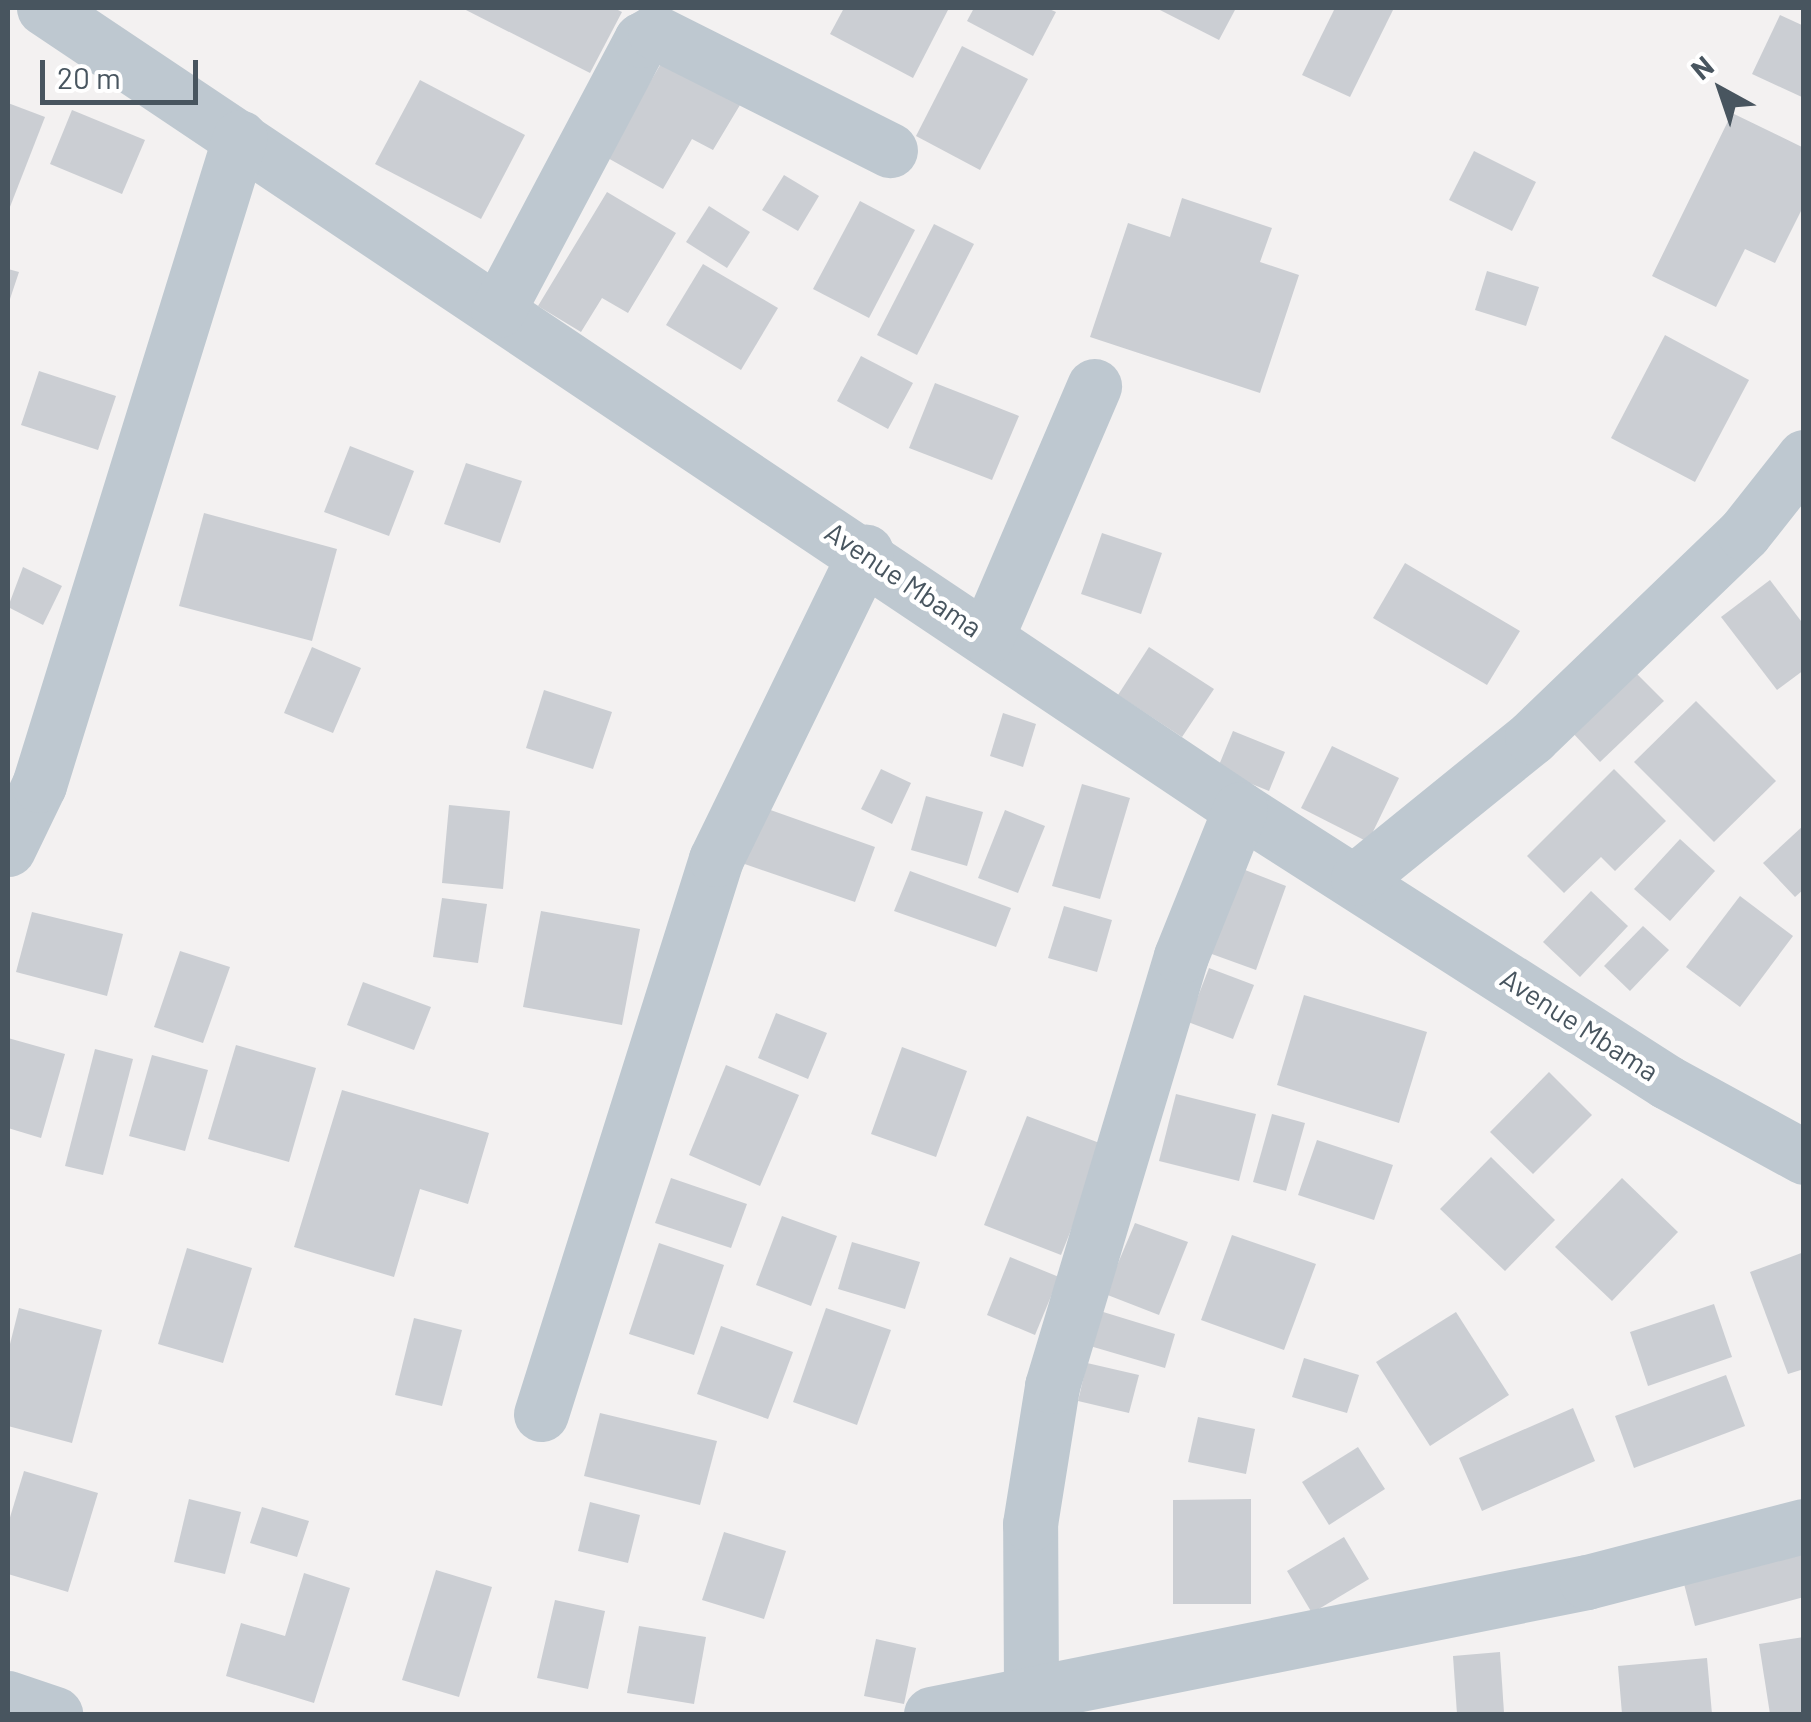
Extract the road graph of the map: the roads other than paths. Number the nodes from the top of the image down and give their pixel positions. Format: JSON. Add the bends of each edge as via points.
{"nodes":[{"id":1,"x":44,"y":8,"type":"edge"},
{"id":2,"x":240,"y":138,"type":"junction"},
{"id":3,"x":890,"y":150,"type":"dead end"},
{"id":4,"x":498,"y":310,"type":"junction"},
{"id":5,"x":1094,"y":386,"type":"dead end"},
{"id":6,"x":1804,"y":457,"type":"edge"},
{"id":7,"x":866,"y":552,"type":"junction"},
{"id":8,"x":987,"y":636,"type":"junction"},
{"id":9,"x":1240,"y":809,"type":"junction"},
{"id":10,"x":8,"y":849,"type":"edge"},
{"id":11,"x":1358,"y":878,"type":"junction"},
{"id":12,"x":1792,"y":1137,"type":"edge"},
{"id":13,"x":540,"y":1414,"type":"dead end"},
{"id":14,"x":1804,"y":1526,"type":"edge"},
{"id":15,"x":1031,"y":1690,"type":"junction"},
{"id":16,"x":8,"y":1698,"type":"edge"},
{"id":17,"x":55,"y":1714,"type":"edge"},
{"id":18,"x":930,"y":1714,"type":"edge"}],
"edges":[{"from":1,"to":2,"type":"street","name":"Avenue Mbama"},
{"from":2,"to":4,"type":"street","name":"Avenue Mbama"},
{"from":2,"to":10,"type":"street","via":[[39,785]]},
{"from":3,"to":4,"type":"street","via":[[655,32],[641,40]]},
{"from":4,"to":7,"type":"street","name":"Avenue Mbama"},
{"from":5,"to":8,"type":"street"},
{"from":6,"to":11,"type":"street","via":[[1744,532],[1532,737]]},
{"from":7,"to":8,"type":"street","name":"Avenue Mbama"},
{"from":7,"to":13,"type":"street","via":[[716,859]]},
{"from":8,"to":9,"type":"street","name":"Avenue Mbama"},
{"from":9,"to":11,"type":"street","name":"Avenue Mbama"},
{"from":9,"to":15,"type":"street","via":[[1181,956],[1052,1386],[1030,1524]]},
{"from":11,"to":12,"type":"street","name":"Avenue Mbama"},
{"from":14,"to":15,"type":"street","via":[[1587,1582]]},
{"from":15,"to":18,"type":"street"},
{"from":16,"to":17,"type":"street"}]}
